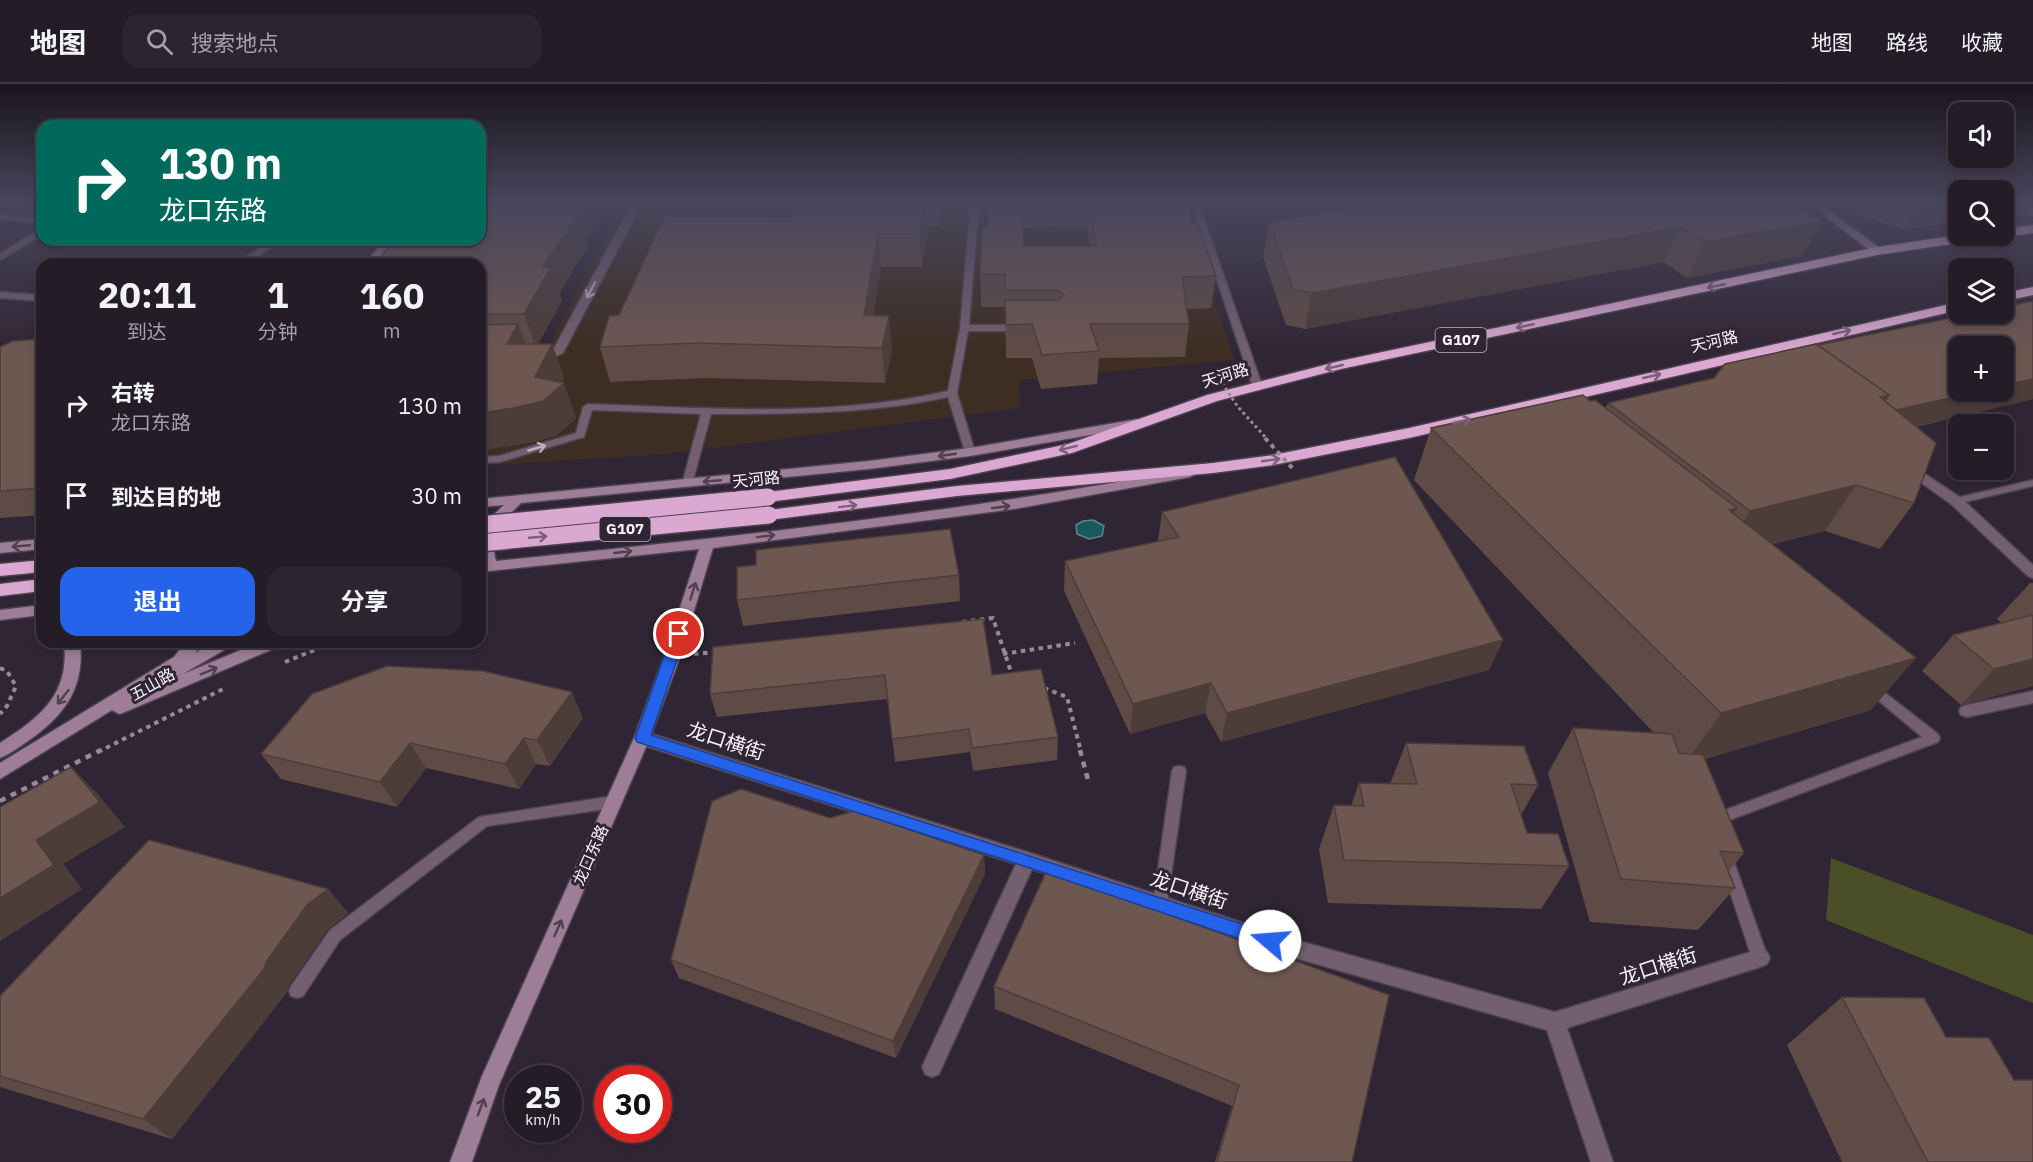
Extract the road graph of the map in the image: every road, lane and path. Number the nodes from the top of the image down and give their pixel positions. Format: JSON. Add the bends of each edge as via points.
{"nodes":[{"id":1,"x":611,"y":252,"type":"edge"},
{"id":2,"x":971,"y":252,"type":"edge"},
{"id":3,"x":1212,"y":252,"type":"edge"},
{"id":4,"x":1871,"y":252,"type":"edge"},
{"id":5,"x":2033,"y":291,"type":"edge"},
{"id":6,"x":0,"y":295,"type":"edge"},
{"id":7,"x":2014,"y":295,"type":"edge"},
{"id":8,"x":36,"y":298,"type":"edge"},
{"id":9,"x":1948,"y":308,"type":"edge"},
{"id":10,"x":964,"y":328,"type":"junction"},
{"id":11,"x":1034,"y":328,"type":"edge"},
{"id":12,"x":1751,"y":352,"type":"junction"},
{"id":13,"x":524,"y":354,"type":"edge"},
{"id":14,"x":1770,"y":366,"type":"edge"},
{"id":15,"x":1222,"y":383,"type":"dead end"},
{"id":16,"x":1257,"y":385,"type":"junction"},
{"id":17,"x":952,"y":393,"type":"junction"},
{"id":18,"x":707,"y":411,"type":"junction"},
{"id":19,"x":1150,"y":421,"type":"junction"},
{"id":20,"x":969,"y":452,"type":"junction"},
{"id":21,"x":486,"y":460,"type":"edge"},
{"id":22,"x":1900,"y":460,"type":"edge"},
{"id":23,"x":1213,"y":468,"type":"junction"},
{"id":24,"x":1295,"y":471,"type":"dead end"},
{"id":25,"x":2033,"y":483,"type":"edge"},
{"id":26,"x":687,"y":484,"type":"junction"},
{"id":27,"x":518,"y":499,"type":"junction"},
{"id":28,"x":1956,"y":501,"type":"junction"},
{"id":29,"x":486,"y":502,"type":"edge"},
{"id":30,"x":486,"y":524,"type":"edge"},
{"id":31,"x":486,"y":542,"type":"edge"},
{"id":32,"x":486,"y":542,"type":"edge"},
{"id":33,"x":708,"y":543,"type":"junction"},
{"id":34,"x":36,"y":545,"type":"edge"},
{"id":35,"x":0,"y":548,"type":"edge"},
{"id":36,"x":544,"y":561,"type":"junction"},
{"id":37,"x":486,"y":566,"type":"edge"},
{"id":38,"x":36,"y":567,"type":"edge"},
{"id":39,"x":8,"y":570,"type":"edge"},
{"id":40,"x":2033,"y":573,"type":"edge"},
{"id":41,"x":486,"y":576,"type":"edge"},
{"id":42,"x":36,"y":586,"type":"edge"},
{"id":43,"x":2,"y":589,"type":"edge"},
{"id":44,"x":36,"y":613,"type":"edge"},
{"id":45,"x":0,"y":615,"type":"edge"},
{"id":46,"x":957,"y":622,"type":"edge"},
{"id":47,"x":1075,"y":643,"type":"dead end"},
{"id":48,"x":74,"y":648,"type":"edge"},
{"id":49,"x":190,"y":648,"type":"edge"},
{"id":50,"x":215,"y":648,"type":"edge"},
{"id":51,"x":261,"y":648,"type":"edge"},
{"id":52,"x":319,"y":648,"type":"edge"},
{"id":53,"x":719,"y":651,"type":"edge"},
{"id":54,"x":1003,"y":654,"type":"junction"},
{"id":55,"x":672,"y":657,"type":"junction"},
{"id":56,"x":283,"y":663,"type":"dead end"},
{"id":57,"x":0,"y":668,"type":"edge"},
{"id":58,"x":1012,"y":676,"type":"edge"},
{"id":59,"x":1858,"y":678,"type":"edge"},
{"id":60,"x":233,"y":684,"type":"dead end"},
{"id":61,"x":1034,"y":684,"type":"edge"},
{"id":62,"x":2033,"y":697,"type":"edge"},
{"id":63,"x":1967,"y":711,"type":"dead end"},
{"id":64,"x":0,"y":714,"type":"edge"},
{"id":65,"x":77,"y":725,"type":"junction"},
{"id":66,"x":642,"y":738,"type":"junction"},
{"id":67,"x":0,"y":751,"type":"edge"},
{"id":68,"x":1179,"y":771,"type":"dead end"},
{"id":69,"x":0,"y":772,"type":"edge"},
{"id":70,"x":1088,"y":780,"type":"dead end"},
{"id":71,"x":0,"y":801,"type":"edge"},
{"id":72,"x":613,"y":802,"type":"junction"},
{"id":73,"x":1027,"y":860,"type":"junction"},
{"id":74,"x":1160,"y":904,"type":"junction"},
{"id":75,"x":1760,"y":958,"type":"joint"},
{"id":76,"x":297,"y":991,"type":"dead end"},
{"id":77,"x":1555,"y":1022,"type":"junction"},
{"id":78,"x":932,"y":1067,"type":"dead end"},
{"id":79,"x":461,"y":1162,"type":"edge"},
{"id":80,"x":1602,"y":1162,"type":"edge"}],
"edges":[{"from":1,"to":13,"type":"street","one_way":true,"via":[[557,353]]},
{"from":2,"to":10,"type":"lane"},
{"from":3,"to":16,"type":"lane"},
{"from":4,"to":16,"type":"highway","name":"天河路","number":"G107","one_way":true},
{"from":5,"to":7,"type":"highway"},
{"from":6,"to":8,"type":"lane"},
{"from":12,"to":9,"type":"highway","name":"天河路","number":"G107","one_way":true},
{"from":10,"to":11,"type":"lane"},
{"from":10,"to":17,"type":"lane"},
{"from":12,"to":14,"type":"street"},
{"from":23,"to":12,"type":"highway","name":"天河路","number":"G107","one_way":true,"via":[[1326,451],[1532,410]]},
{"from":15,"to":24,"type":"path","bridge":true,"via":[[1238,407]]},
{"from":16,"to":19,"type":"highway","name":"天河路","number":"G107"},
{"from":17,"to":18,"type":"lane","via":[[852,410]]},
{"from":17,"to":20,"type":"lane"},
{"from":21,"to":18,"type":"lane","one_way":true,"via":[[580,435],[588,407]]},
{"from":18,"to":26,"type":"lane"},
{"from":19,"to":20,"type":"main road"},
{"from":19,"to":30,"type":"highway","name":"天河路","number":"G107","one_way":true,"bridge":true,"via":[[1072,448],[951,474],[768,497]]},
{"from":20,"to":26,"type":"main road","one_way":true},
{"from":22,"to":28,"type":"street"},
{"from":31,"to":23,"type":"highway","name":"天河路","number":"G107","one_way":true,"bridge":true,"via":[[769,515],[957,491]]},
{"from":33,"to":23,"type":"main road","one_way":true,"via":[[1015,505]]},
{"from":25,"to":28,"type":"lane"},
{"from":26,"to":27,"type":"main road"},
{"from":27,"to":29,"type":"main road"},
{"from":27,"to":32,"type":"main road","via":[[489,529]]},
{"from":28,"to":40,"type":"street"},
{"from":36,"to":33,"type":"main road","one_way":true},
{"from":55,"to":33,"type":"main road","name":"龙口东路","one_way":true},
{"from":34,"to":35,"type":"main road","one_way":true},
{"from":36,"to":37,"type":"main road"},
{"from":36,"to":41,"type":"main road"},
{"from":38,"to":39,"type":"highway"},
{"from":42,"to":43,"type":"highway"},
{"from":44,"to":45,"type":"main road"},
{"from":46,"to":54,"type":"path","via":[[993,618]]},
{"from":47,"to":54,"type":"path"},
{"from":48,"to":67,"type":"main road","one_way":true,"via":[[70,689],[35,726]]},
{"from":49,"to":65,"type":"main road","name":"五山路","via":[[179,661]]},
{"from":50,"to":65,"type":"main road","name":"五山路"},
{"from":65,"to":51,"type":"main road","one_way":true},
{"from":52,"to":56,"type":"path"},
{"from":53,"to":55,"type":"path"},
{"from":54,"to":58,"type":"path"},
{"from":55,"to":66,"type":"main road","name":"龙口东路"},
{"from":57,"to":64,"type":"path","via":[[7,671],[16,686]]},
{"from":59,"to":75,"type":"lane","via":[[1933,738],[1713,820]]},
{"from":60,"to":71,"type":"path"},
{"from":61,"to":70,"type":"path","via":[[1067,697]]},
{"from":62,"to":63,"type":"street"},
{"from":65,"to":69,"type":"main road","name":"五山路"},
{"from":66,"to":72,"type":"main road","name":"龙口东路"},
{"from":66,"to":73,"type":"street","name":"龙口横街"},
{"from":68,"to":74,"type":"lane"},
{"from":72,"to":76,"type":"lane","via":[[484,821],[335,935]]},
{"from":79,"to":72,"type":"main road","name":"龙口东路","one_way":true,"via":[[489,1083]]},
{"from":73,"to":74,"type":"street","name":"龙口横街"},
{"from":73,"to":78,"type":"street"},
{"from":74,"to":77,"type":"street","name":"龙口横街","via":[[1292,948]]},
{"from":75,"to":77,"type":"street","name":"龙口横街"},
{"from":77,"to":80,"type":"street"}]}
